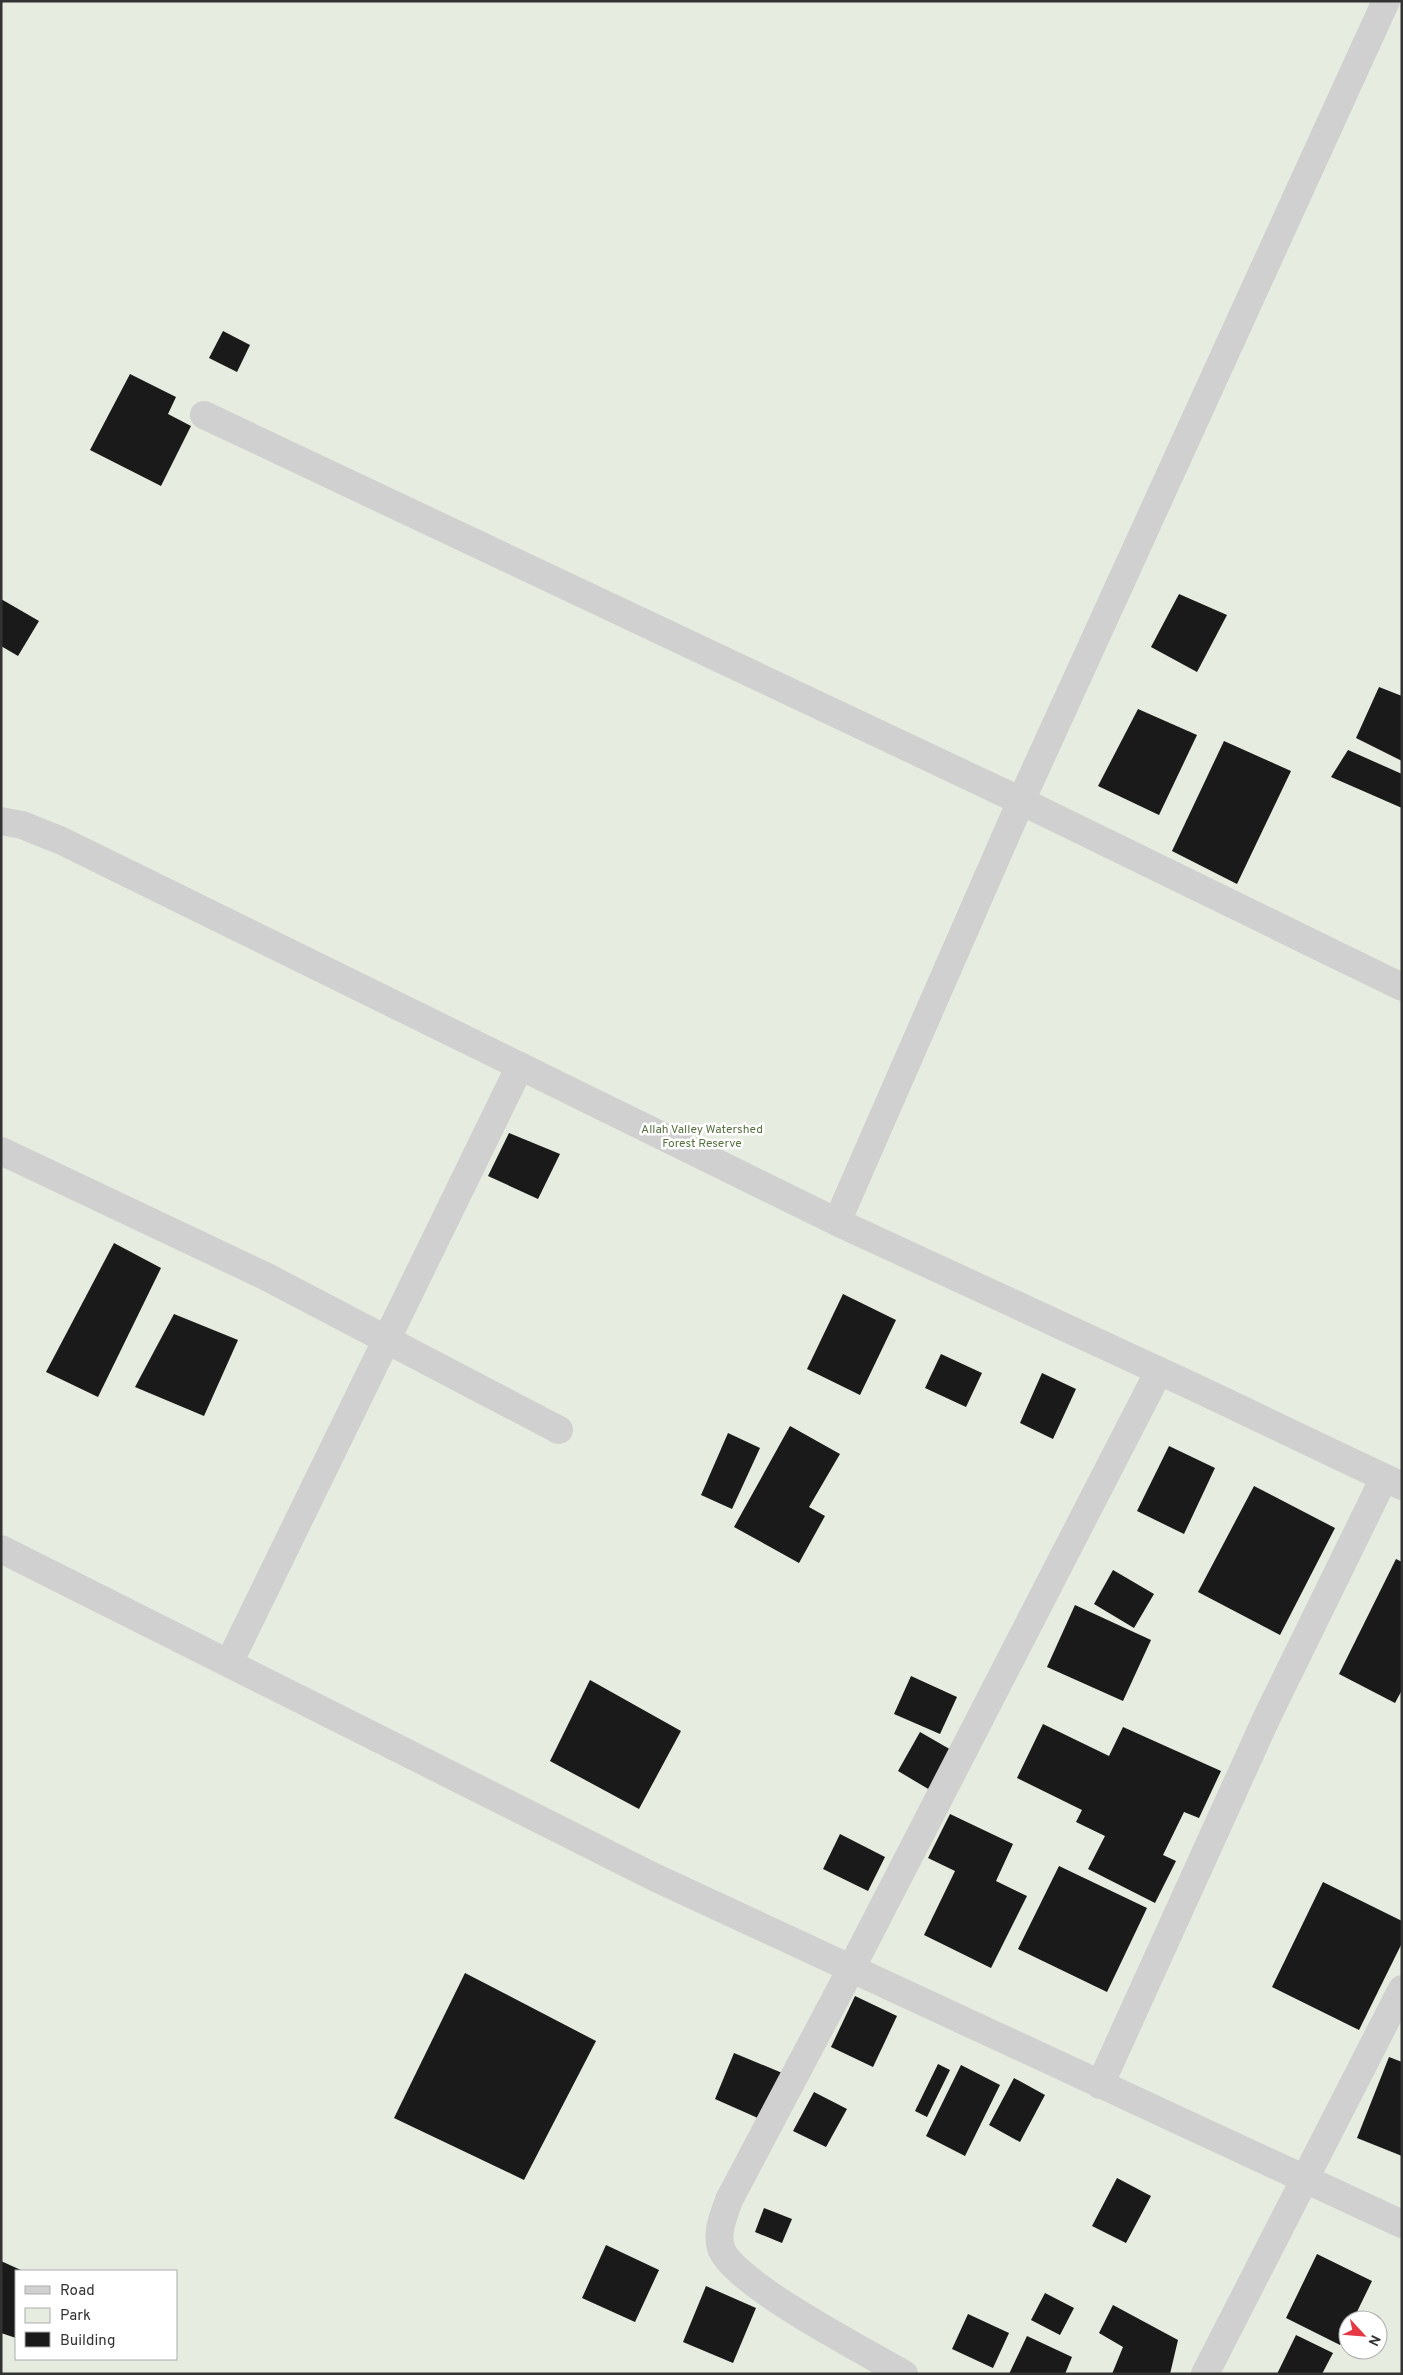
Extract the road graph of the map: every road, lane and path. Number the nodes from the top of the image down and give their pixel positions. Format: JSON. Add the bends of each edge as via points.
{"nodes":[{"id":1,"x":1386,"y":1,"type":"edge"},
{"id":2,"x":204,"y":416,"type":"dead end"},
{"id":3,"x":1021,"y":801,"type":"junction"},
{"id":4,"x":1,"y":821,"type":"edge"},
{"id":5,"x":1402,"y":987,"type":"edge"},
{"id":6,"x":520,"y":1066,"type":"junction"},
{"id":7,"x":1,"y":1151,"type":"edge"},
{"id":8,"x":837,"y":1222,"type":"junction"},
{"id":9,"x":386,"y":1339,"type":"junction"},
{"id":10,"x":1158,"y":1371,"type":"junction"},
{"id":11,"x":559,"y":1430,"type":"dead end"},
{"id":12,"x":1393,"y":1482,"type":"edge"},
{"id":13,"x":1,"y":1549,"type":"edge"},
{"id":14,"x":229,"y":1663,"type":"junction"},
{"id":15,"x":851,"y":1969,"type":"junction"},
{"id":16,"x":1402,"y":1989,"type":"edge"},
{"id":17,"x":1100,"y":2085,"type":"junction"},
{"id":18,"x":1306,"y":2180,"type":"junction"},
{"id":19,"x":1402,"y":2224,"type":"edge"},
{"id":20,"x":904,"y":2374,"type":"edge"},
{"id":21,"x":1205,"y":2374,"type":"edge"}],
"edges":[{"from":1,"to":3,"type":"street"},
{"from":2,"to":3,"type":"street"},
{"from":3,"to":5,"type":"street"},
{"from":3,"to":8,"type":"street"},
{"from":4,"to":6,"type":"street","via":[[22,825],[62,841]]},
{"from":6,"to":8,"type":"street"},
{"from":6,"to":9,"type":"street"},
{"from":7,"to":9,"type":"street","via":[[267,1277]]},
{"from":8,"to":10,"type":"street"},
{"from":9,"to":11,"type":"street"},
{"from":9,"to":14,"type":"street"},
{"from":10,"to":12,"type":"street"},
{"from":10,"to":15,"type":"street"},
{"from":12,"to":17,"type":"street","via":[[1266,1717]]},
{"from":13,"to":14,"type":"street"},
{"from":14,"to":15,"type":"street","via":[[654,1877]]},
{"from":15,"to":17,"type":"street"},
{"from":15,"to":20,"type":"street","via":[[729,2200],[720,2224],[721,2248],[732,2265],[772,2297]]},
{"from":16,"to":18,"type":"street"},
{"from":17,"to":18,"type":"street"},
{"from":18,"to":19,"type":"street"},
{"from":18,"to":21,"type":"street"}]}
